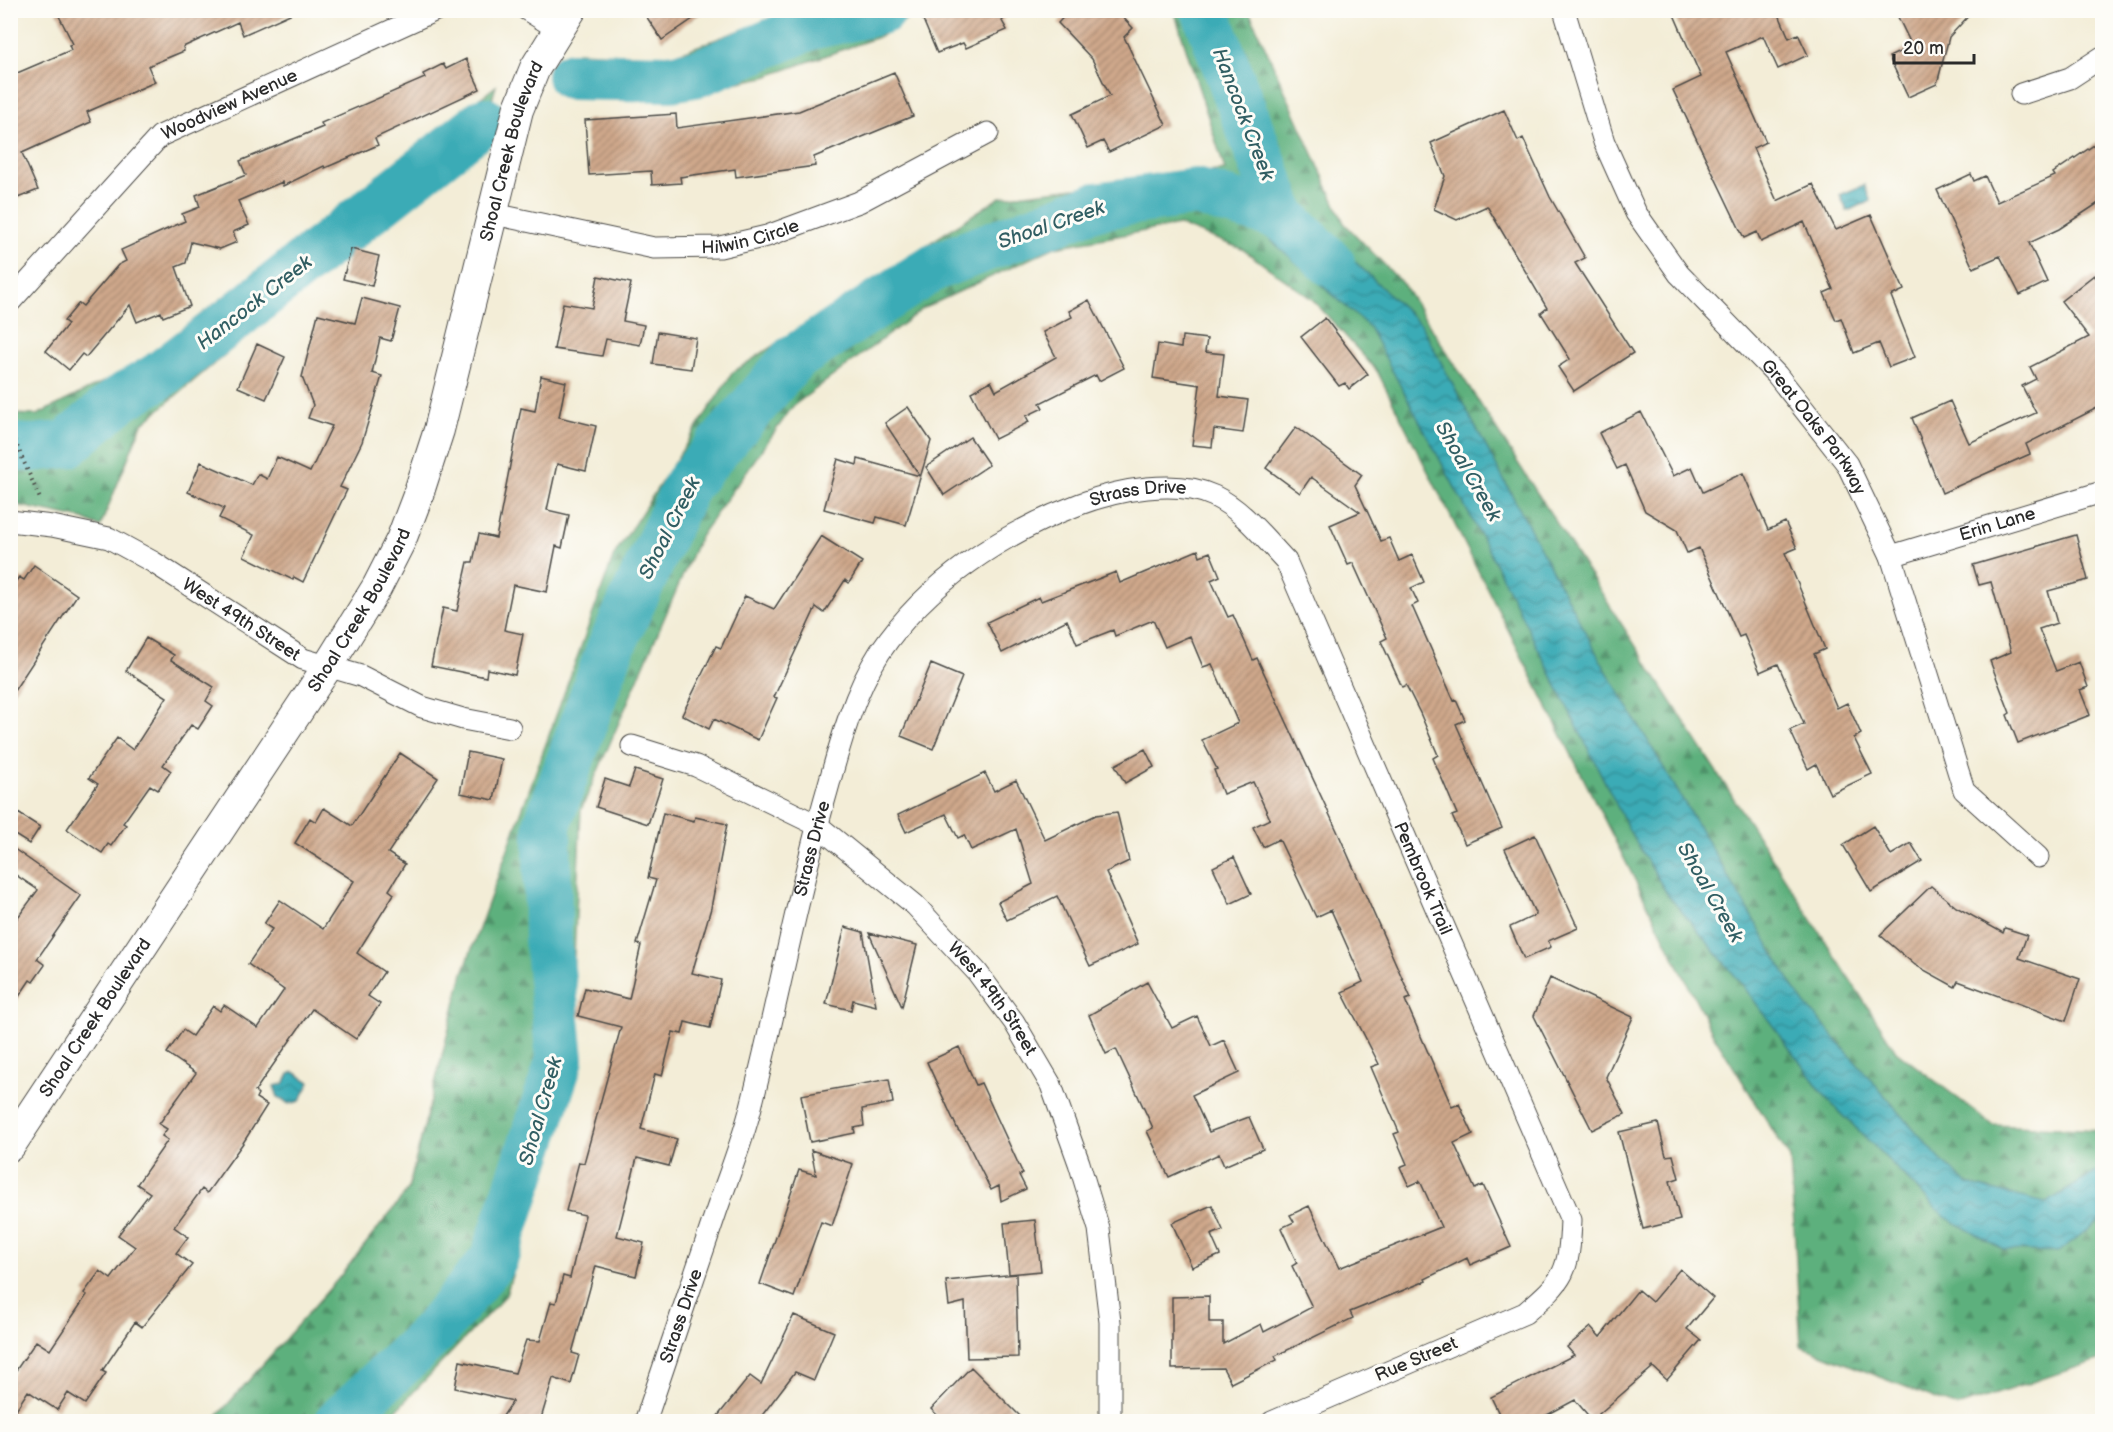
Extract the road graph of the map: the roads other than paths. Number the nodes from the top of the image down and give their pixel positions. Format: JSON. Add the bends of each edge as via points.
{"nodes":[{"id":1,"x":436,"y":10,"type":"edge"},
{"id":2,"x":527,"y":10,"type":"edge"},
{"id":3,"x":1564,"y":10,"type":"edge"},
{"id":4,"x":565,"y":20,"type":"edge"},
{"id":5,"x":2103,"y":57,"type":"edge"},
{"id":6,"x":2021,"y":94,"type":"dead end"},
{"id":7,"x":988,"y":134,"type":"dead end"},
{"id":8,"x":494,"y":214,"type":"junction"},
{"id":9,"x":10,"y":302,"type":"edge"},
{"id":10,"x":2103,"y":492,"type":"edge"},
{"id":11,"x":1212,"y":495,"type":"joint"},
{"id":12,"x":10,"y":521,"type":"edge"},
{"id":13,"x":1891,"y":556,"type":"junction"},
{"id":14,"x":328,"y":666,"type":"junction"},
{"id":15,"x":510,"y":728,"type":"dead end"},
{"id":16,"x":632,"y":746,"type":"dead end"},
{"id":17,"x":817,"y":825,"type":"junction"},
{"id":18,"x":2038,"y":856,"type":"dead end"},
{"id":19,"x":10,"y":1146,"type":"edge"},
{"id":20,"x":1555,"y":1287,"type":"joint"},
{"id":21,"x":645,"y":1422,"type":"edge"},
{"id":22,"x":1110,"y":1422,"type":"edge"},
{"id":23,"x":1272,"y":1422,"type":"edge"}],
"edges":[{"from":1,"to":9,"type":"street","name":"Woodview Avenue","via":[[160,136]]},
{"from":2,"to":4,"type":"street"},
{"from":3,"to":13,"type":"street","name":"Great Oaks Parkway","via":[[1604,142],[1636,213],[1679,273],[1777,375],[1847,464]]},
{"from":4,"to":8,"type":"street","name":"Shoal Creek Boulevard","via":[[535,68],[518,110]]},
{"from":5,"to":6,"type":"street","via":[[2070,78]]},
{"from":7,"to":8,"type":"street","name":"Hilwin Circle","via":[[860,202],[766,236],[720,247],[654,248]]},
{"from":8,"to":14,"type":"street","name":"Shoal Creek Boulevard","via":[[439,430],[417,498],[377,587]]},
{"from":10,"to":13,"type":"street","name":"Erin Lane"},
{"from":11,"to":17,"type":"street","name":"Strass Drive","via":[[1177,488],[1138,487],[1088,501],[1042,518],[978,556],[938,587],[909,615],[880,653],[860,690]]},
{"from":11,"to":20,"type":"street","name":"Pembrook Trail","via":[[1247,519],[1286,561],[1572,1220],[1569,1258]]},
{"from":12,"to":14,"type":"street","name":"West 49th Street","via":[[109,538],[303,659]]},
{"from":13,"to":18,"type":"street","name":"Great Oaks Parkway","via":[[1965,790]]},
{"from":14,"to":15,"type":"street","name":"West 49th Street","via":[[361,676],[422,707]]},
{"from":14,"to":19,"type":"street","name":"Shoal Creek Boulevard"},
{"from":16,"to":17,"type":"street","name":"West 49th Street","via":[[696,766]]},
{"from":17,"to":21,"type":"street","name":"Strass Drive","via":[[750,1111]]},
{"from":17,"to":22,"type":"street","name":"West 49th Street","via":[[915,905],[977,972],[1014,1022],[1051,1085],[1099,1229],[1110,1322]]},
{"from":20,"to":23,"type":"street","name":"Rue Street","via":[[1525,1313]]}]}
